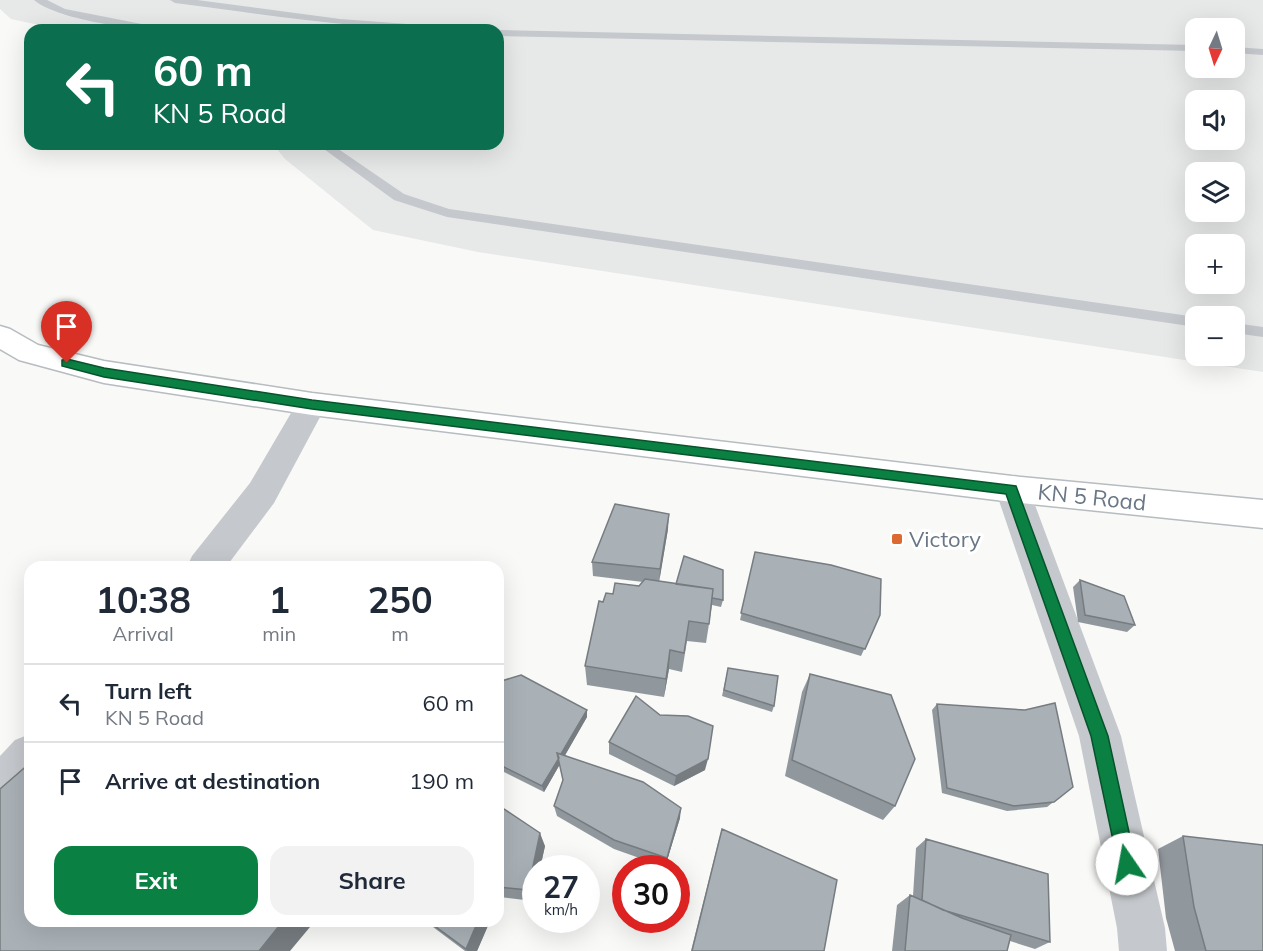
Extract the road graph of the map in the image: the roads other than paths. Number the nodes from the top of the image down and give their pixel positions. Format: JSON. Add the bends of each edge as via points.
{"nodes":[{"id":1,"x":39,"y":0,"type":"edge"},
{"id":2,"x":175,"y":0,"type":"edge"},
{"id":3,"x":129,"y":24,"type":"edge"},
{"id":4,"x":367,"y":24,"type":"edge"},
{"id":5,"x":504,"y":33,"type":"edge"},
{"id":6,"x":1185,"y":48,"type":"edge"},
{"id":7,"x":1245,"y":51,"type":"edge"},
{"id":8,"x":1263,"y":52,"type":"edge"},
{"id":9,"x":332,"y":150,"type":"edge"},
{"id":10,"x":1185,"y":320,"type":"edge"},
{"id":11,"x":1245,"y":330,"type":"edge"},
{"id":12,"x":1263,"y":332,"type":"edge"},
{"id":13,"x":0,"y":336,"type":"edge"},
{"id":14,"x":312,"y":404,"type":"junction"},
{"id":15,"x":1012,"y":489,"type":"junction"},
{"id":16,"x":1263,"y":514,"type":"edge"},
{"id":17,"x":210,"y":561,"type":"edge"},
{"id":18,"x":24,"y":761,"type":"edge"},
{"id":19,"x":0,"y":786,"type":"edge"},
{"id":20,"x":1143,"y":951,"type":"edge"}],
"edges":[{"from":1,"to":3,"type":"lane","via":[[62,10]]},
{"from":2,"to":4,"type":"lane"},
{"from":5,"to":6,"type":"lane"},
{"from":7,"to":8,"type":"lane"},
{"from":9,"to":10,"type":"lane","via":[[399,197],[447,213]]},
{"from":11,"to":12,"type":"lane"},
{"from":13,"to":14,"type":"main road","name":"KN 5 Road","via":[[29,353],[104,372]]},
{"from":14,"to":15,"type":"main road","name":"KN 5 Road"},
{"from":14,"to":17,"type":"street","via":[[262,493]]},
{"from":15,"to":16,"type":"main road","name":"KN 5 Road"},
{"from":15,"to":20,"type":"street","via":[[1100,736]]},
{"from":18,"to":19,"type":"street"}]}
